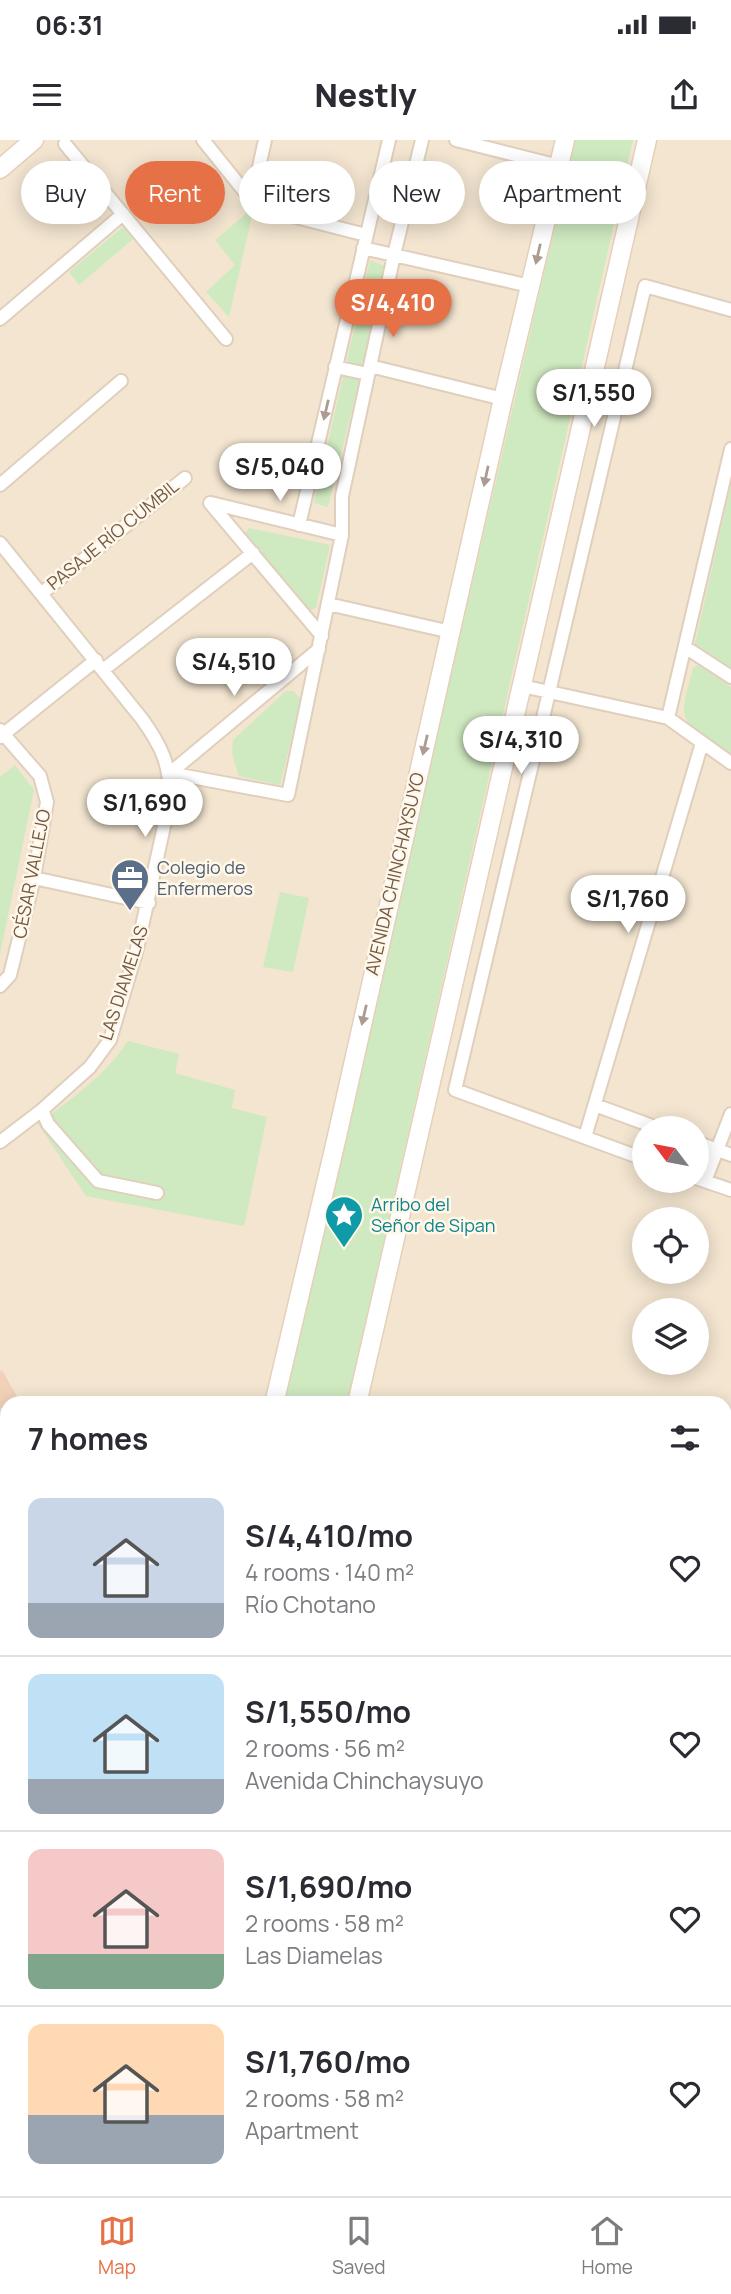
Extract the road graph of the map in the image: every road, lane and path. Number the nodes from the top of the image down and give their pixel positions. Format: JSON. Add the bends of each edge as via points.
{"nodes":[{"id":1,"x":34,"y":140,"type":"edge"},
{"id":2,"x":203,"y":140,"type":"edge"},
{"id":3,"x":265,"y":140,"type":"edge"},
{"id":4,"x":389,"y":140,"type":"edge"},
{"id":5,"x":422,"y":140,"type":"edge"},
{"id":6,"x":456,"y":140,"type":"edge"},
{"id":7,"x":565,"y":140,"type":"edge"},
{"id":8,"x":648,"y":140,"type":"edge"},
{"id":9,"x":65,"y":144,"type":"dead end"},
{"id":10,"x":260,"y":161,"type":"edge"},
{"id":11,"x":539,"y":161,"type":"edge"},
{"id":12,"x":560,"y":161,"type":"edge"},
{"id":13,"x":0,"y":169,"type":"edge"},
{"id":14,"x":123,"y":214,"type":"junction"},
{"id":15,"x":545,"y":224,"type":"edge"},
{"id":16,"x":364,"y":242,"type":"junction"},
{"id":17,"x":394,"y":255,"type":"junction"},
{"id":18,"x":530,"y":286,"type":"junction"},
{"id":19,"x":731,"y":310,"type":"edge"},
{"id":20,"x":0,"y":319,"type":"edge"},
{"id":21,"x":226,"y":339,"type":"dead end"},
{"id":22,"x":335,"y":367,"type":"junction"},
{"id":23,"x":369,"y":370,"type":"junction"},
{"id":24,"x":121,"y":381,"type":"dead end"},
{"id":25,"x":503,"y":400,"type":"junction"},
{"id":26,"x":731,"y":449,"type":"edge"},
{"id":27,"x":185,"y":478,"type":"dead end"},
{"id":28,"x":0,"y":485,"type":"edge"},
{"id":29,"x":299,"y":525,"type":"junction"},
{"id":30,"x":342,"y":535,"type":"junction"},
{"id":31,"x":0,"y":544,"type":"edge"},
{"id":32,"x":253,"y":553,"type":"junction"},
{"id":33,"x":42,"y":593,"type":"junction"},
{"id":34,"x":328,"y":604,"type":"junction"},
{"id":35,"x":451,"y":632,"type":"junction"},
{"id":36,"x":320,"y":642,"type":"junction"},
{"id":37,"x":685,"y":647,"type":"junction"},
{"id":38,"x":99,"y":665,"type":"junction"},
{"id":39,"x":731,"y":677,"type":"edge"},
{"id":40,"x":522,"y":686,"type":"junction"},
{"id":41,"x":549,"y":692,"type":"junction"},
{"id":42,"x":668,"y":718,"type":"junction"},
{"id":43,"x":1,"y":733,"type":"edge"},
{"id":44,"x":702,"y":743,"type":"junction"},
{"id":45,"x":731,"y":763,"type":"edge"},
{"id":46,"x":170,"y":773,"type":"junction"},
{"id":47,"x":34,"y":878,"type":"junction"},
{"id":48,"x":149,"y":903,"type":"junction"},
{"id":49,"x":0,"y":986,"type":"edge"},
{"id":50,"x":595,"y":1105,"type":"junction"},
{"id":51,"x":42,"y":1110,"type":"junction"},
{"id":52,"x":731,"y":1115,"type":"edge"},
{"id":53,"x":632,"y":1119,"type":"edge"},
{"id":54,"x":585,"y":1137,"type":"junction"},
{"id":55,"x":0,"y":1142,"type":"edge"},
{"id":56,"x":709,"y":1147,"type":"edge"},
{"id":57,"x":717,"y":1150,"type":"junction"},
{"id":58,"x":632,"y":1155,"type":"edge"},
{"id":59,"x":731,"y":1155,"type":"edge"},
{"id":60,"x":709,"y":1164,"type":"edge"},
{"id":61,"x":709,"y":1182,"type":"edge"},
{"id":62,"x":731,"y":1190,"type":"edge"},
{"id":63,"x":158,"y":1193,"type":"dead end"},
{"id":64,"x":276,"y":1396,"type":"edge"},
{"id":65,"x":359,"y":1396,"type":"edge"}],
"edges":[{"from":1,"to":13,"type":"street"},
{"from":2,"to":16,"type":"street","via":[[257,207]]},
{"from":3,"to":10,"type":"street"},
{"from":4,"to":16,"type":"street"},
{"from":5,"to":17,"type":"street"},
{"from":6,"to":11,"type":"street"},
{"from":7,"to":12,"type":"street","name":"AVENIDA CHINCHAYSUYO"},
{"from":8,"to":40,"type":"street"},
{"from":9,"to":14,"type":"street"},
{"from":14,"to":20,"type":"street"},
{"from":14,"to":21,"type":"street"},
{"from":15,"to":18,"type":"street","name":"AVENIDA CHINCHAYSUYO","one_way":true},
{"from":16,"to":17,"type":"street"},
{"from":16,"to":22,"type":"street"},
{"from":17,"to":18,"type":"street"},
{"from":17,"to":23,"type":"street"},
{"from":18,"to":25,"type":"street","name":"AVENIDA CHINCHAYSUYO"},
{"from":19,"to":41,"type":"street","via":[[645,286]]},
{"from":22,"to":23,"type":"street"},
{"from":22,"to":29,"type":"street","one_way":true},
{"from":23,"to":25,"type":"street"},
{"from":23,"to":30,"type":"street","via":[[342,496]]},
{"from":24,"to":28,"type":"street"},
{"from":25,"to":35,"type":"street","name":"AVENIDA CHINCHAYSUYO","one_way":true},
{"from":26,"to":37,"type":"street"},
{"from":27,"to":33,"type":"street","name":"PASAJE RÍO CUMBIL"},
{"from":29,"to":30,"type":"street"},
{"from":29,"to":32,"type":"street","via":[[210,503]]},
{"from":30,"to":34,"type":"street"},
{"from":31,"to":33,"type":"street","name":"LAS DIAMELAS"},
{"from":32,"to":36,"type":"street"},
{"from":32,"to":38,"type":"street"},
{"from":33,"to":38,"type":"street","name":"LAS DIAMELAS"},
{"from":34,"to":35,"type":"street"},
{"from":34,"to":36,"type":"street"},
{"from":35,"to":64,"type":"street","name":"AVENIDA CHINCHAYSUYO","one_way":true},
{"from":36,"to":46,"type":"street"},
{"from":36,"to":46,"type":"street","via":[[288,795]]},
{"from":37,"to":39,"type":"street"},
{"from":37,"to":42,"type":"street"},
{"from":38,"to":43,"type":"street"},
{"from":38,"to":46,"type":"street","name":"LAS DIAMELAS","via":[[160,744]]},
{"from":40,"to":41,"type":"street"},
{"from":40,"to":65,"type":"street"},
{"from":41,"to":42,"type":"street"},
{"from":41,"to":54,"type":"street","via":[[455,1090]]},
{"from":42,"to":44,"type":"street"},
{"from":43,"to":47,"type":"street","name":"CÉSAR VALLEJO","via":[[40,776],[47,802]]},
{"from":44,"to":45,"type":"street"},
{"from":44,"to":50,"type":"street"},
{"from":46,"to":48,"type":"street","name":"LAS DIAMELAS","via":[[170,799]]},
{"from":47,"to":48,"type":"street"},
{"from":47,"to":49,"type":"street","name":"CÉSAR VALLEJO","via":[[10,975]]},
{"from":48,"to":51,"type":"street","name":"LAS DIAMELAS","via":[[110,1040],[90,1067]]},
{"from":50,"to":53,"type":"street"},
{"from":50,"to":54,"type":"street"},
{"from":51,"to":55,"type":"street","name":"LAS DIAMELAS"},
{"from":51,"to":63,"type":"street","via":[[48,1124],[98,1181]]},
{"from":52,"to":57,"type":"street"},
{"from":54,"to":58,"type":"street"},
{"from":56,"to":57,"type":"street"},
{"from":57,"to":59,"type":"street"},
{"from":57,"to":60,"type":"street"},
{"from":61,"to":62,"type":"street"}]}
